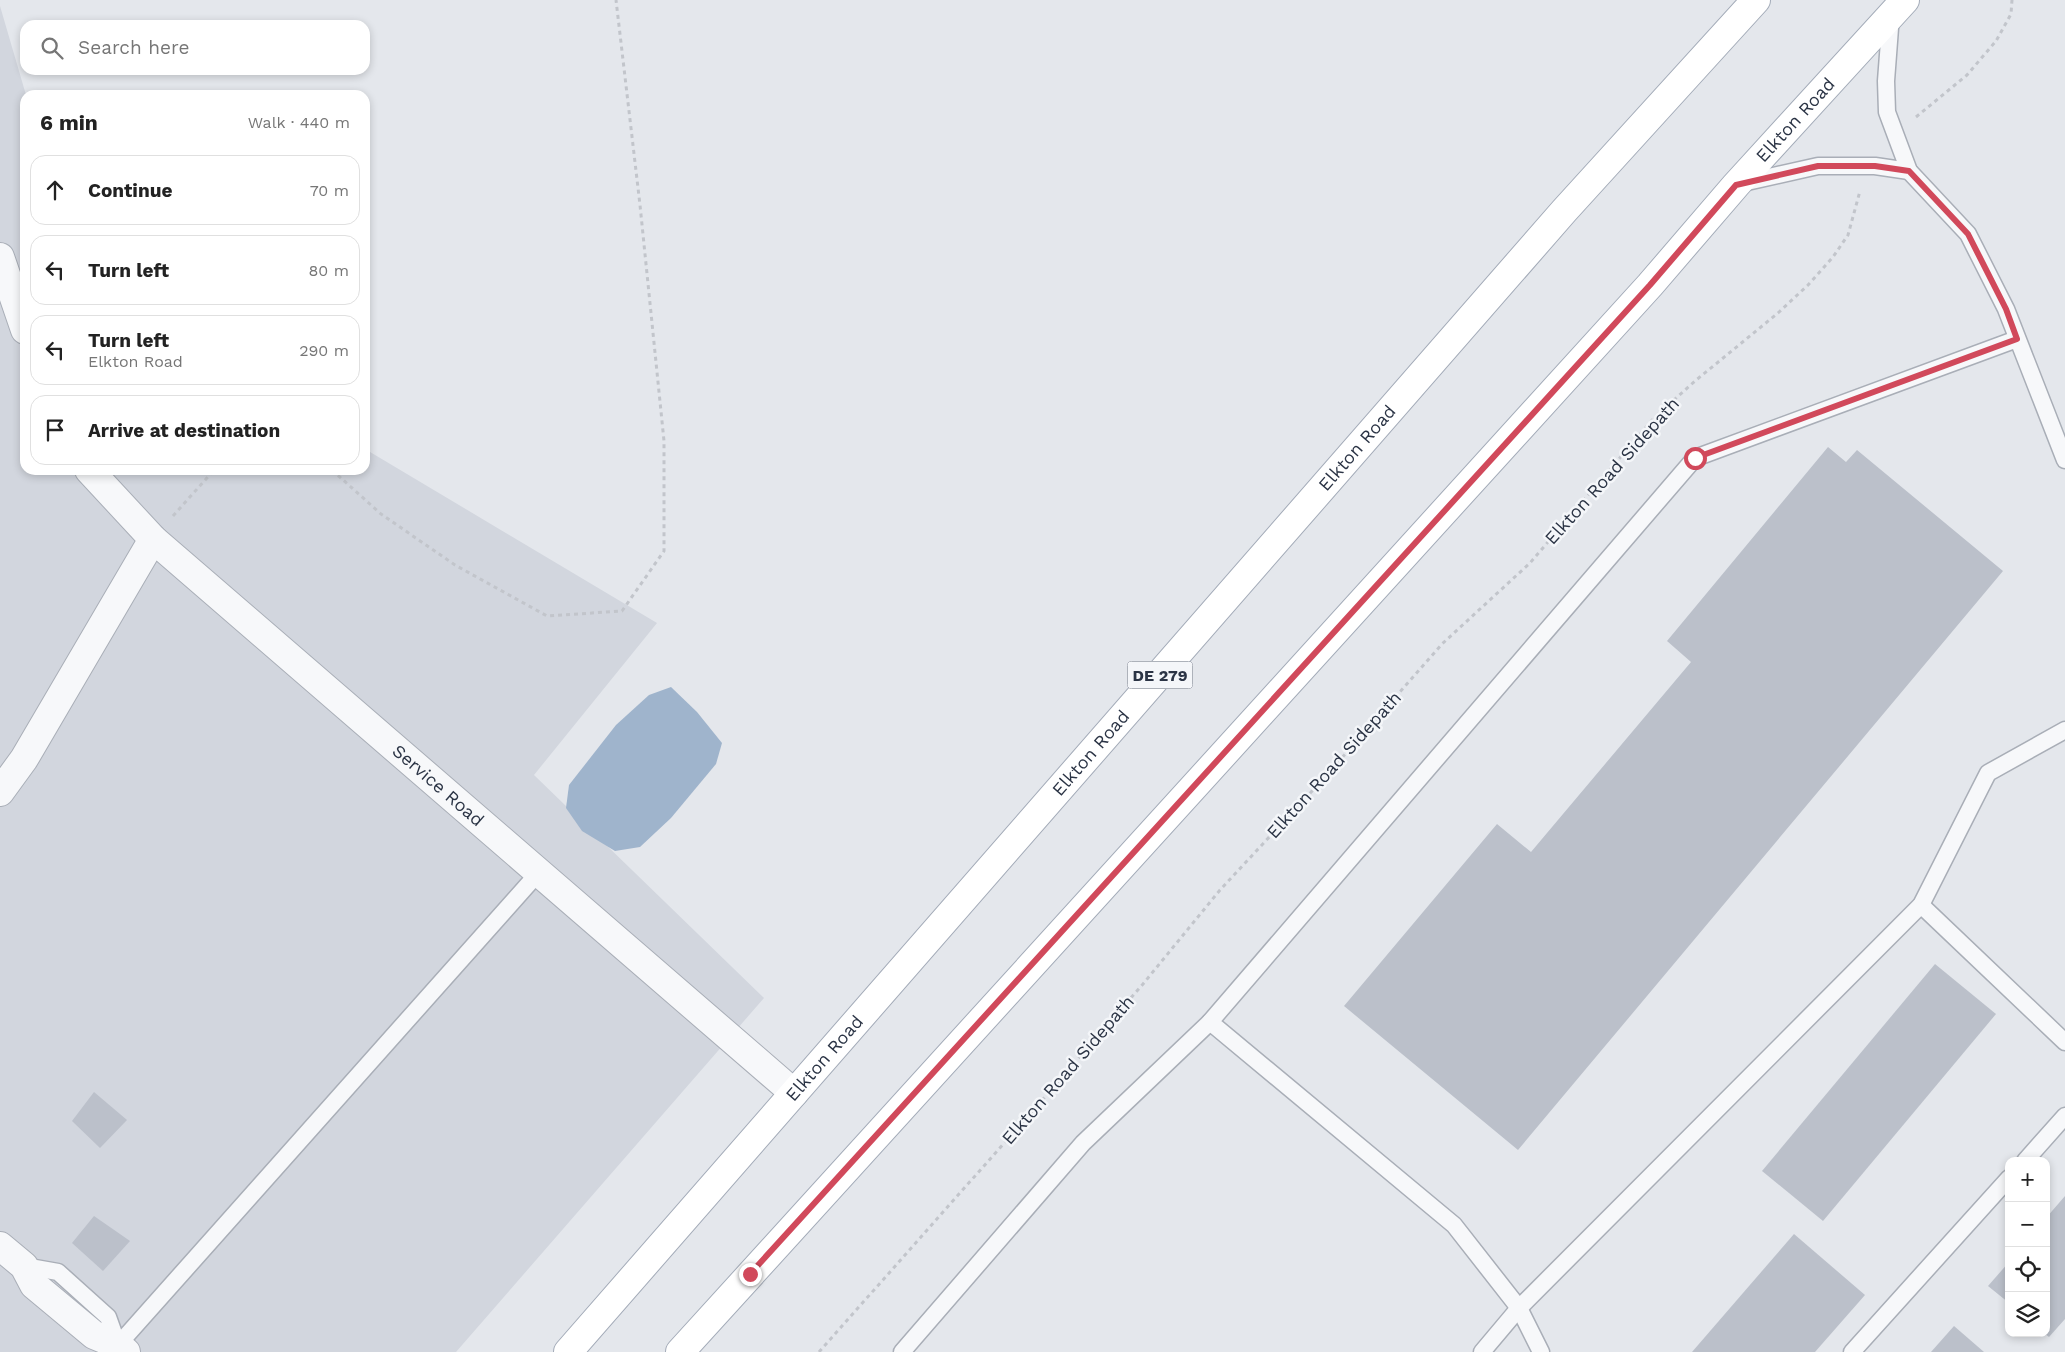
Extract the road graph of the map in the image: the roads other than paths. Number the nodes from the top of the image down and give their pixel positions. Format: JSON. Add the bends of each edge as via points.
{"nodes":[{"id":1,"x":1756,"y":0,"type":"edge"},
{"id":2,"x":1898,"y":8,"type":"edge"},
{"id":3,"x":1909,"y":171,"type":"junction"},
{"id":4,"x":1736,"y":185,"type":"junction"},
{"id":5,"x":0,"y":257,"type":"edge"},
{"id":6,"x":20,"y":315,"type":"edge"},
{"id":7,"x":2017,"y":339,"type":"junction"},
{"id":8,"x":2065,"y":460,"type":"edge"},
{"id":9,"x":94,"y":475,"type":"edge"},
{"id":10,"x":153,"y":538,"type":"junction"},
{"id":11,"x":2065,"y":730,"type":"edge"},
{"id":12,"x":0,"y":792,"type":"edge"},
{"id":13,"x":540,"y":871,"type":"junction"},
{"id":14,"x":1921,"y":905,"type":"junction"},
{"id":15,"x":1210,"y":1022,"type":"junction"},
{"id":16,"x":2065,"y":1042,"type":"edge"},
{"id":17,"x":794,"y":1093,"type":"junction"},
{"id":18,"x":2065,"y":1116,"type":"edge"},
{"id":19,"x":2029,"y":1157,"type":"edge"},
{"id":20,"x":2005,"y":1182,"type":"edge"},
{"id":21,"x":0,"y":1246,"type":"edge"},
{"id":22,"x":1519,"y":1308,"type":"junction"},
{"id":23,"x":122,"y":1348,"type":"edge"},
{"id":24,"x":568,"y":1352,"type":"edge"},
{"id":25,"x":680,"y":1352,"type":"edge"},
{"id":26,"x":902,"y":1352,"type":"edge"},
{"id":27,"x":1482,"y":1352,"type":"edge"},
{"id":28,"x":1541,"y":1352,"type":"edge"},
{"id":29,"x":1852,"y":1352,"type":"edge"}],
"edges":[{"from":1,"to":17,"type":"main road","name":"Elkton Road","number":"DE 279","via":[[1564,211]]},
{"from":2,"to":3,"type":"lane","via":[[1886,81],[1887,112]]},
{"from":2,"to":4,"type":"main road","name":"Elkton Road"},
{"from":3,"to":4,"type":"lane","via":[[1875,166],[1818,166]]},
{"from":3,"to":7,"type":"lane","via":[[1968,234],[2006,309]]},
{"from":4,"to":25,"type":"main road","name":"Elkton Road","via":[[1650,285]]},
{"from":5,"to":6,"type":"street"},
{"from":7,"to":8,"type":"lane"},
{"from":7,"to":15,"type":"lane","via":[[1695,458]]},
{"from":9,"to":10,"type":"street","name":"Service Road"},
{"from":10,"to":12,"type":"street","via":[[24,759]]},
{"from":10,"to":13,"type":"street","name":"Service Road"},
{"from":11,"to":14,"type":"lane","via":[[1988,773]]},
{"from":13,"to":17,"type":"street","name":"Service Road"},
{"from":13,"to":23,"type":"lane"},
{"from":14,"to":16,"type":"lane"},
{"from":14,"to":22,"type":"lane"},
{"from":15,"to":22,"type":"lane","via":[[1454,1225]]},
{"from":15,"to":26,"type":"lane","via":[[1083,1142]]},
{"from":17,"to":24,"type":"main road","name":"Elkton Road","number":"DE 279"},
{"from":18,"to":19,"type":"lane"},
{"from":20,"to":29,"type":"lane"},
{"from":21,"to":23,"type":"street","via":[[24,1266],[34,1285],[94,1335]]},
{"from":22,"to":27,"type":"lane"},
{"from":22,"to":28,"type":"lane"}]}
